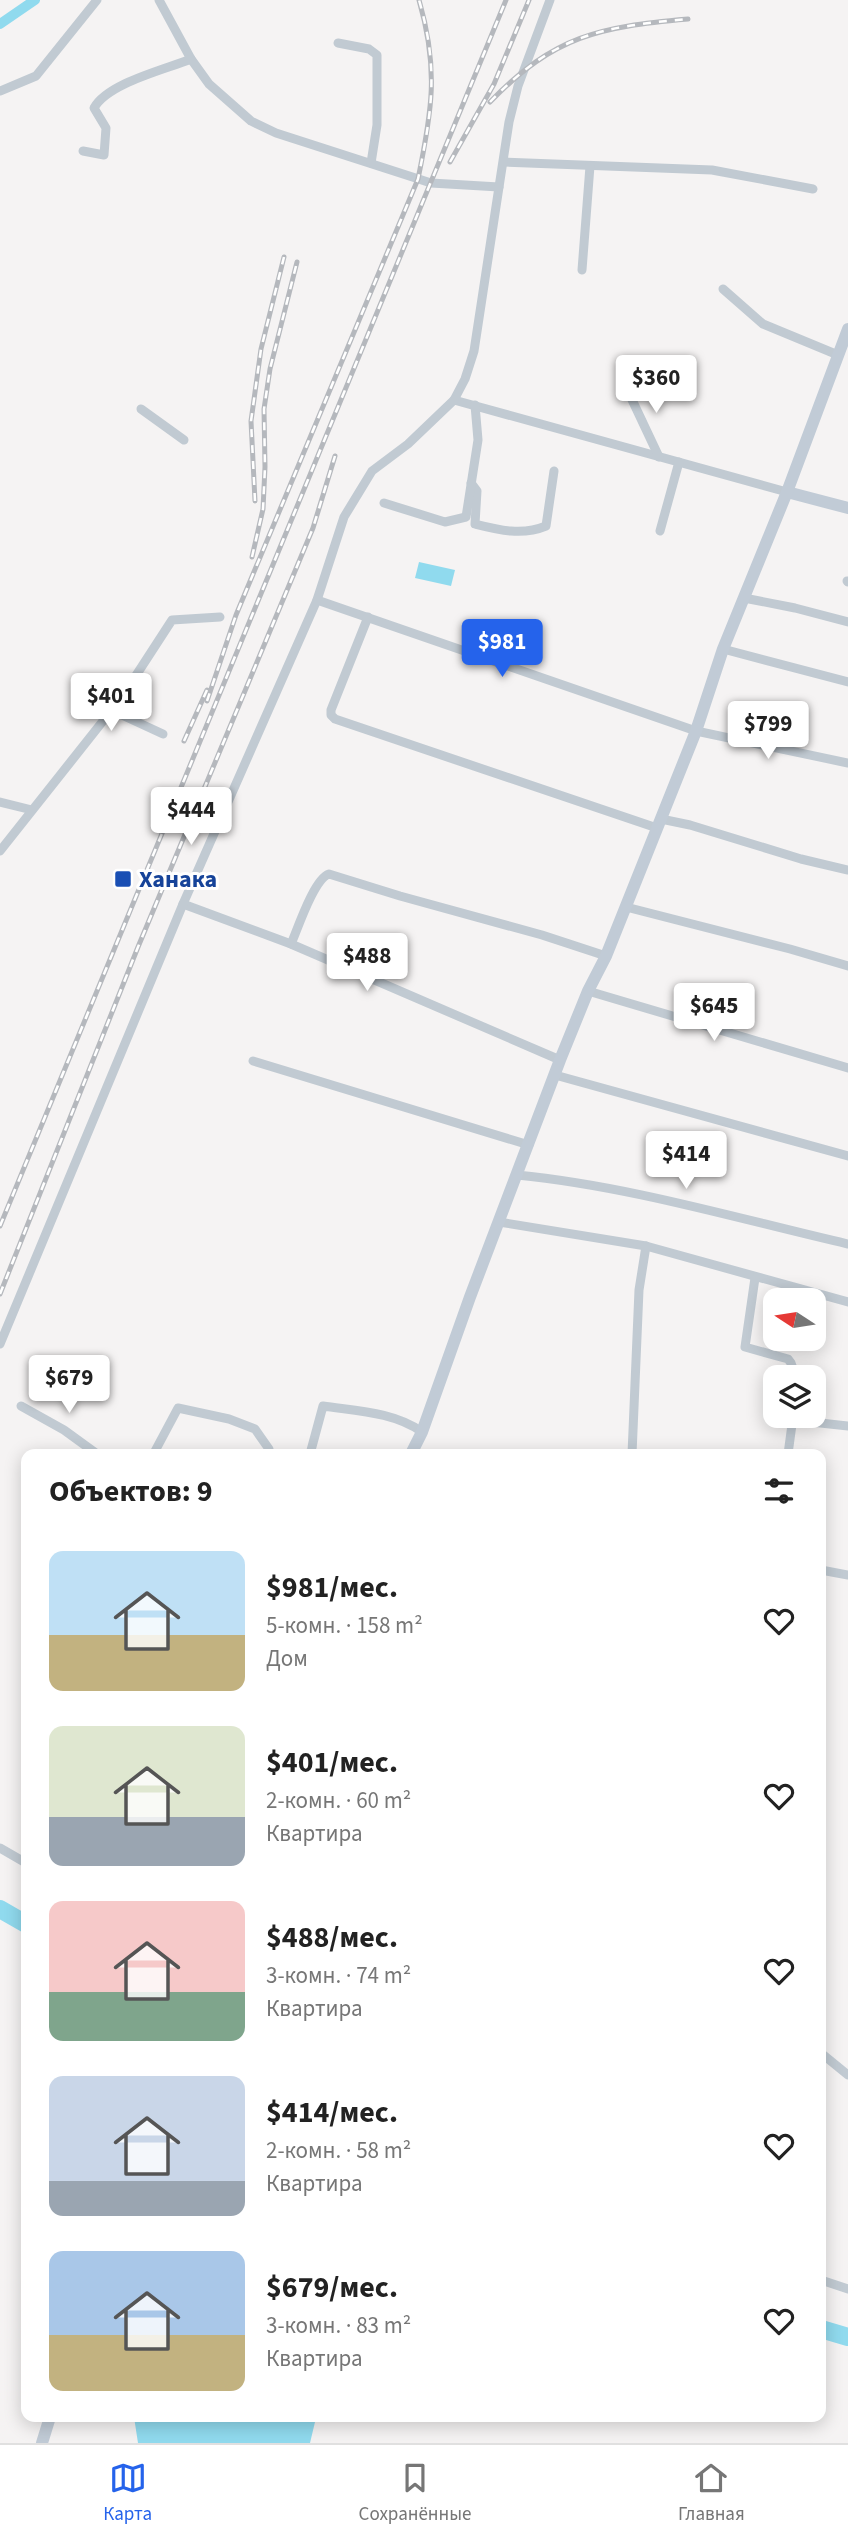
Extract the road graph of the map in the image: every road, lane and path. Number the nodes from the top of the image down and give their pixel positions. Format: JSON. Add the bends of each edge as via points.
{"nodes":[{"id":1,"x":97,"y":0,"type":"edge"},
{"id":2,"x":159,"y":0,"type":"edge"},
{"id":3,"x":550,"y":0,"type":"edge"},
{"id":4,"x":338,"y":43,"type":"dead end"},
{"id":5,"x":191,"y":59,"type":"junction"},
{"id":6,"x":0,"y":91,"type":"edge"},
{"id":7,"x":83,"y":151,"type":"dead end"},
{"id":8,"x":504,"y":162,"type":"junction"},
{"id":9,"x":371,"y":163,"type":"junction"},
{"id":10,"x":590,"y":166,"type":"junction"},
{"id":11,"x":499,"y":187,"type":"junction"},
{"id":12,"x":813,"y":189,"type":"dead end"},
{"id":13,"x":582,"y":270,"type":"dead end"},
{"id":14,"x":723,"y":289,"type":"dead end"},
{"id":15,"x":848,"y":329,"type":"edge"},
{"id":16,"x":838,"y":355,"type":"junction"},
{"id":17,"x":626,"y":387,"type":"dead end"},
{"id":18,"x":454,"y":400,"type":"junction"},
{"id":19,"x":475,"y":405,"type":"junction"},
{"id":20,"x":141,"y":409,"type":"dead end"},
{"id":21,"x":184,"y":440,"type":"dead end"},
{"id":22,"x":659,"y":457,"type":"junction"},
{"id":23,"x":679,"y":462,"type":"junction"},
{"id":24,"x":554,"y":471,"type":"dead end"},
{"id":25,"x":471,"y":483,"type":"junction"},
{"id":26,"x":787,"y":492,"type":"junction"},
{"id":27,"x":384,"y":503,"type":"dead end"},
{"id":28,"x":848,"y":508,"type":"edge"},
{"id":29,"x":660,"y":531,"type":"dead end"},
{"id":30,"x":744,"y":598,"type":"junction"},
{"id":31,"x":317,"y":600,"type":"junction"},
{"id":32,"x":220,"y":617,"type":"dead end"},
{"id":33,"x":368,"y":617,"type":"junction"},
{"id":34,"x":848,"y":622,"type":"edge"},
{"id":35,"x":723,"y":649,"type":"junction"},
{"id":36,"x":848,"y":682,"type":"edge"},
{"id":37,"x":111,"y":710,"type":"junction"},
{"id":38,"x":696,"y":731,"type":"junction"},
{"id":39,"x":163,"y":734,"type":"dead end"},
{"id":40,"x":848,"y":763,"type":"edge"},
{"id":41,"x":0,"y":802,"type":"edge"},
{"id":42,"x":32,"y":810,"type":"junction"},
{"id":43,"x":659,"y":824,"type":"junction"},
{"id":44,"x":0,"y":851,"type":"edge"},
{"id":45,"x":848,"y":870,"type":"edge"},
{"id":46,"x":183,"y":904,"type":"junction"},
{"id":47,"x":626,"y":907,"type":"junction"},
{"id":48,"x":291,"y":944,"type":"junction"},
{"id":49,"x":606,"y":956,"type":"junction"},
{"id":50,"x":848,"y":966,"type":"edge"},
{"id":51,"x":588,"y":991,"type":"junction"},
{"id":52,"x":253,"y":1060,"type":"dead end"},
{"id":53,"x":561,"y":1060,"type":"junction"},
{"id":54,"x":848,"y":1068,"type":"edge"},
{"id":55,"x":555,"y":1075,"type":"junction"},
{"id":56,"x":529,"y":1145,"type":"junction"},
{"id":57,"x":848,"y":1156,"type":"edge"},
{"id":58,"x":517,"y":1175,"type":"junction"},
{"id":59,"x":499,"y":1222,"type":"junction"},
{"id":60,"x":848,"y":1244,"type":"edge"},
{"id":61,"x":646,"y":1246,"type":"junction"},
{"id":62,"x":755,"y":1278,"type":"junction"},
{"id":63,"x":848,"y":1302,"type":"edge"},
{"id":64,"x":0,"y":1345,"type":"edge"},
{"id":65,"x":792,"y":1365,"type":"edge"},
{"id":66,"x":21,"y":1406,"type":"dead end"},
{"id":67,"x":826,"y":1423,"type":"edge"},
{"id":68,"x":848,"y":1426,"type":"edge"},
{"id":69,"x":792,"y":1428,"type":"edge"},
{"id":70,"x":422,"y":1432,"type":"junction"},
{"id":71,"x":90,"y":1449,"type":"edge"},
{"id":72,"x":156,"y":1449,"type":"edge"},
{"id":73,"x":270,"y":1449,"type":"edge"},
{"id":74,"x":311,"y":1449,"type":"edge"},
{"id":75,"x":414,"y":1449,"type":"edge"},
{"id":76,"x":632,"y":1449,"type":"edge"},
{"id":77,"x":790,"y":1449,"type":"edge"},
{"id":78,"x":826,"y":1571,"type":"edge"},
{"id":79,"x":848,"y":1575,"type":"edge"},
{"id":80,"x":0,"y":1848,"type":"edge"},
{"id":81,"x":21,"y":1860,"type":"edge"},
{"id":82,"x":826,"y":2057,"type":"edge"},
{"id":83,"x":848,"y":2075,"type":"edge"},
{"id":84,"x":826,"y":2282,"type":"edge"},
{"id":85,"x":848,"y":2289,"type":"edge"},
{"id":86,"x":48,"y":2422,"type":"edge"},
{"id":87,"x":42,"y":2443,"type":"edge"}],
"edges":[{"from":1,"to":6,"type":"street","via":[[36,76]]},
{"from":2,"to":5,"type":"street"},
{"from":3,"to":8,"type":"street","via":[[518,86]]},
{"from":4,"to":9,"type":"street","via":[[377,55],[377,125]]},
{"from":5,"to":7,"type":"street","via":[[124,82],[98,101],[94,108],[106,128],[104,155]]},
{"from":5,"to":9,"type":"street","via":[[209,84],[251,121]]},
{"from":8,"to":10,"type":"street"},
{"from":8,"to":11,"type":"street"},
{"from":9,"to":11,"type":"street","via":[[431,183]]},
{"from":10,"to":12,"type":"street","via":[[712,170]]},
{"from":10,"to":13,"type":"street"},
{"from":11,"to":18,"type":"street","via":[[474,351]]},
{"from":14,"to":16,"type":"street","via":[[763,324]]},
{"from":15,"to":16,"type":"street"},
{"from":16,"to":26,"type":"street"},
{"from":17,"to":22,"type":"street"},
{"from":18,"to":19,"type":"street"},
{"from":18,"to":31,"type":"street","via":[[372,471],[344,517]]},
{"from":19,"to":22,"type":"street"},
{"from":19,"to":25,"type":"street","via":[[478,440]]},
{"from":20,"to":21,"type":"street"},
{"from":22,"to":23,"type":"street"},
{"from":23,"to":26,"type":"street"},
{"from":23,"to":29,"type":"street"},
{"from":24,"to":25,"type":"street","via":[[546,526],[536,530],[507,532],[475,524],[477,491]]},
{"from":25,"to":27,"type":"street","via":[[466,517],[445,522]]},
{"from":26,"to":28,"type":"street"},
{"from":26,"to":30,"type":"street"},
{"from":30,"to":34,"type":"street"},
{"from":30,"to":35,"type":"street"},
{"from":31,"to":33,"type":"street"},
{"from":31,"to":46,"type":"street"},
{"from":32,"to":37,"type":"street","via":[[172,620]]},
{"from":33,"to":38,"type":"street"},
{"from":33,"to":43,"type":"street","via":[[331,710],[335,719]]},
{"from":35,"to":36,"type":"street"},
{"from":35,"to":38,"type":"street"},
{"from":37,"to":39,"type":"street"},
{"from":37,"to":42,"type":"street"},
{"from":38,"to":40,"type":"street"},
{"from":38,"to":43,"type":"street"},
{"from":41,"to":42,"type":"street"},
{"from":42,"to":44,"type":"street"},
{"from":43,"to":45,"type":"street","via":[[690,825]]},
{"from":43,"to":47,"type":"street"},
{"from":46,"to":48,"type":"street"},
{"from":46,"to":64,"type":"street"},
{"from":47,"to":49,"type":"street"},
{"from":47,"to":50,"type":"street"},
{"from":48,"to":49,"type":"street","via":[[315,889],[329,874]]},
{"from":48,"to":53,"type":"street"},
{"from":49,"to":51,"type":"street"},
{"from":51,"to":53,"type":"street"},
{"from":51,"to":54,"type":"street"},
{"from":52,"to":56,"type":"street"},
{"from":53,"to":55,"type":"street"},
{"from":55,"to":56,"type":"street"},
{"from":55,"to":57,"type":"street"},
{"from":56,"to":58,"type":"street"},
{"from":58,"to":59,"type":"street"},
{"from":58,"to":60,"type":"street","via":[[635,1195]]},
{"from":59,"to":61,"type":"street"},
{"from":59,"to":70,"type":"street"},
{"from":61,"to":62,"type":"street"},
{"from":61,"to":76,"type":"street","via":[[639,1290]]},
{"from":62,"to":63,"type":"street"},
{"from":62,"to":65,"type":"street","via":[[745,1347],[788,1359]]},
{"from":66,"to":71,"type":"street"},
{"from":67,"to":68,"type":"street"},
{"from":69,"to":77,"type":"street"},
{"from":70,"to":74,"type":"street","via":[[408,1422],[323,1406]]},
{"from":70,"to":75,"type":"street"},
{"from":72,"to":73,"type":"street","via":[[178,1408],[255,1430]]},
{"from":78,"to":79,"type":"street"},
{"from":80,"to":81,"type":"street"},
{"from":82,"to":83,"type":"street"},
{"from":84,"to":85,"type":"street"},
{"from":86,"to":87,"type":"street"}]}
